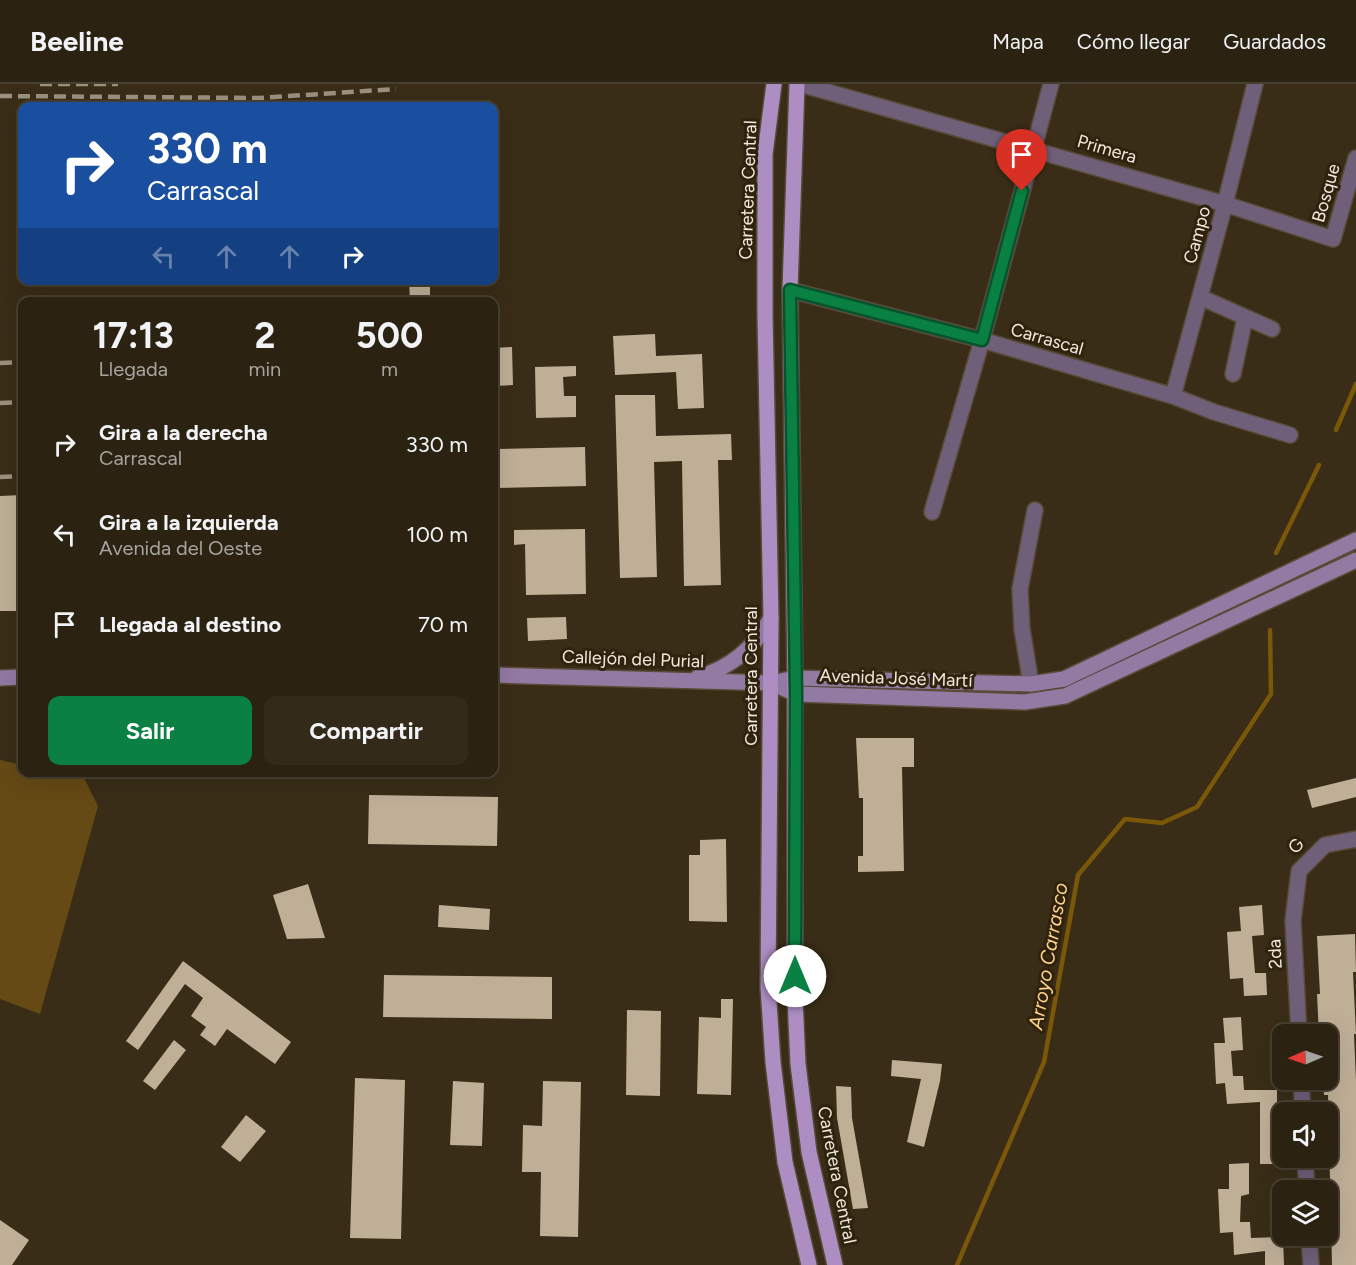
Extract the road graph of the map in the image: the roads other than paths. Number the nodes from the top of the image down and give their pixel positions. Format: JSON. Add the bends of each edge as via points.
{"nodes":[{"id":1,"x":774,"y":84,"type":"edge"},
{"id":2,"x":798,"y":84,"type":"edge"},
{"id":3,"x":1051,"y":84,"type":"edge"},
{"id":4,"x":1255,"y":84,"type":"edge"},
{"id":5,"x":1034,"y":148,"type":"junction"},
{"id":6,"x":1356,"y":158,"type":"edge"},
{"id":7,"x":1225,"y":204,"type":"junction"},
{"id":8,"x":1333,"y":239,"type":"joint"},
{"id":9,"x":790,"y":290,"type":"junction"},
{"id":10,"x":1200,"y":297,"type":"junction"},
{"id":11,"x":1245,"y":318,"type":"junction"},
{"id":12,"x":1272,"y":329,"type":"dead end"},
{"id":13,"x":982,"y":340,"type":"junction"},
{"id":14,"x":1233,"y":374,"type":"dead end"},
{"id":15,"x":1173,"y":396,"type":"junction"},
{"id":16,"x":1290,"y":435,"type":"dead end"},
{"id":17,"x":1035,"y":510,"type":"dead end"},
{"id":18,"x":932,"y":512,"type":"dead end"},
{"id":19,"x":1356,"y":540,"type":"edge"},
{"id":20,"x":1356,"y":560,"type":"edge"},
{"id":21,"x":771,"y":618,"type":"junction"},
{"id":22,"x":498,"y":675,"type":"edge"},
{"id":23,"x":18,"y":677,"type":"edge"},
{"id":24,"x":0,"y":678,"type":"edge"},
{"id":25,"x":690,"y":680,"type":"junction"},
{"id":26,"x":771,"y":683,"type":"junction"},
{"id":27,"x":1031,"y":684,"type":"junction"},
{"id":28,"x":796,"y":686,"type":"junction"},
{"id":29,"x":1356,"y":839,"type":"edge"},
{"id":30,"x":1299,"y":871,"type":"joint"},
{"id":31,"x":768,"y":987,"type":"junction"},
{"id":32,"x":795,"y":998,"type":"junction"},
{"id":33,"x":1298,"y":1024,"type":"edge"},
{"id":34,"x":1310,"y":1246,"type":"edge"},
{"id":35,"x":809,"y":1265,"type":"edge"},
{"id":36,"x":835,"y":1265,"type":"edge"},
{"id":37,"x":1311,"y":1265,"type":"edge"}],
"edges":[{"from":1,"to":21,"type":"main road","name":"Carretera Central","via":[[765,154]]},
{"from":2,"to":5,"type":"street","name":"Primera"},
{"from":2,"to":9,"type":"main road","name":"Carretera Central"},
{"from":3,"to":5,"type":"street"},
{"from":4,"to":7,"type":"street","name":"Campo"},
{"from":5,"to":7,"type":"street","name":"Primera"},
{"from":5,"to":13,"type":"street"},
{"from":6,"to":8,"type":"street","name":"Bosque"},
{"from":7,"to":8,"type":"street","name":"Primera"},
{"from":7,"to":10,"type":"street","name":"Campo"},
{"from":9,"to":13,"type":"street","name":"Carrascal"},
{"from":9,"to":28,"type":"main road","name":"Carretera Central"},
{"from":10,"to":11,"type":"street"},
{"from":10,"to":15,"type":"street","name":"Campo"},
{"from":11,"to":12,"type":"street"},
{"from":11,"to":14,"type":"street"},
{"from":13,"to":15,"type":"street","name":"Carrascal"},
{"from":13,"to":18,"type":"street"},
{"from":15,"to":16,"type":"street","name":"Carrascal"},
{"from":17,"to":27,"type":"street","via":[[1020,589]]},
{"from":19,"to":27,"type":"main road","name":"Avenida José Martí","via":[[1064,679]]},
{"from":20,"to":28,"type":"main road","name":"Avenida José Martí","via":[[1065,696],[1025,702]]},
{"from":21,"to":25,"type":"main road","via":[[760,637],[739,658],[714,673]]},
{"from":21,"to":26,"type":"main road","name":"Carretera Central"},
{"from":22,"to":25,"type":"main road","name":"Callejón del Purial"},
{"from":23,"to":24,"type":"main road"},
{"from":25,"to":26,"type":"main road","name":"Callejón del Purial"},
{"from":26,"to":28,"type":"main road","name":"Avenida José Martí"},
{"from":26,"to":31,"type":"main road","name":"Carretera Central"},
{"from":27,"to":28,"type":"main road","name":"Avenida José Martí"},
{"from":28,"to":32,"type":"main road","name":"Carretera Central"},
{"from":29,"to":30,"type":"street","name":"G","via":[[1325,845]]},
{"from":30,"to":33,"type":"street","name":"2da","via":[[1293,921]]},
{"from":31,"to":32,"type":"main road"},
{"from":31,"to":35,"type":"main road","name":"Carretera Central","via":[[785,1162]]},
{"from":32,"to":36,"type":"main road","name":"Carretera Central","via":[[809,1152]]},
{"from":34,"to":37,"type":"street"}]}
